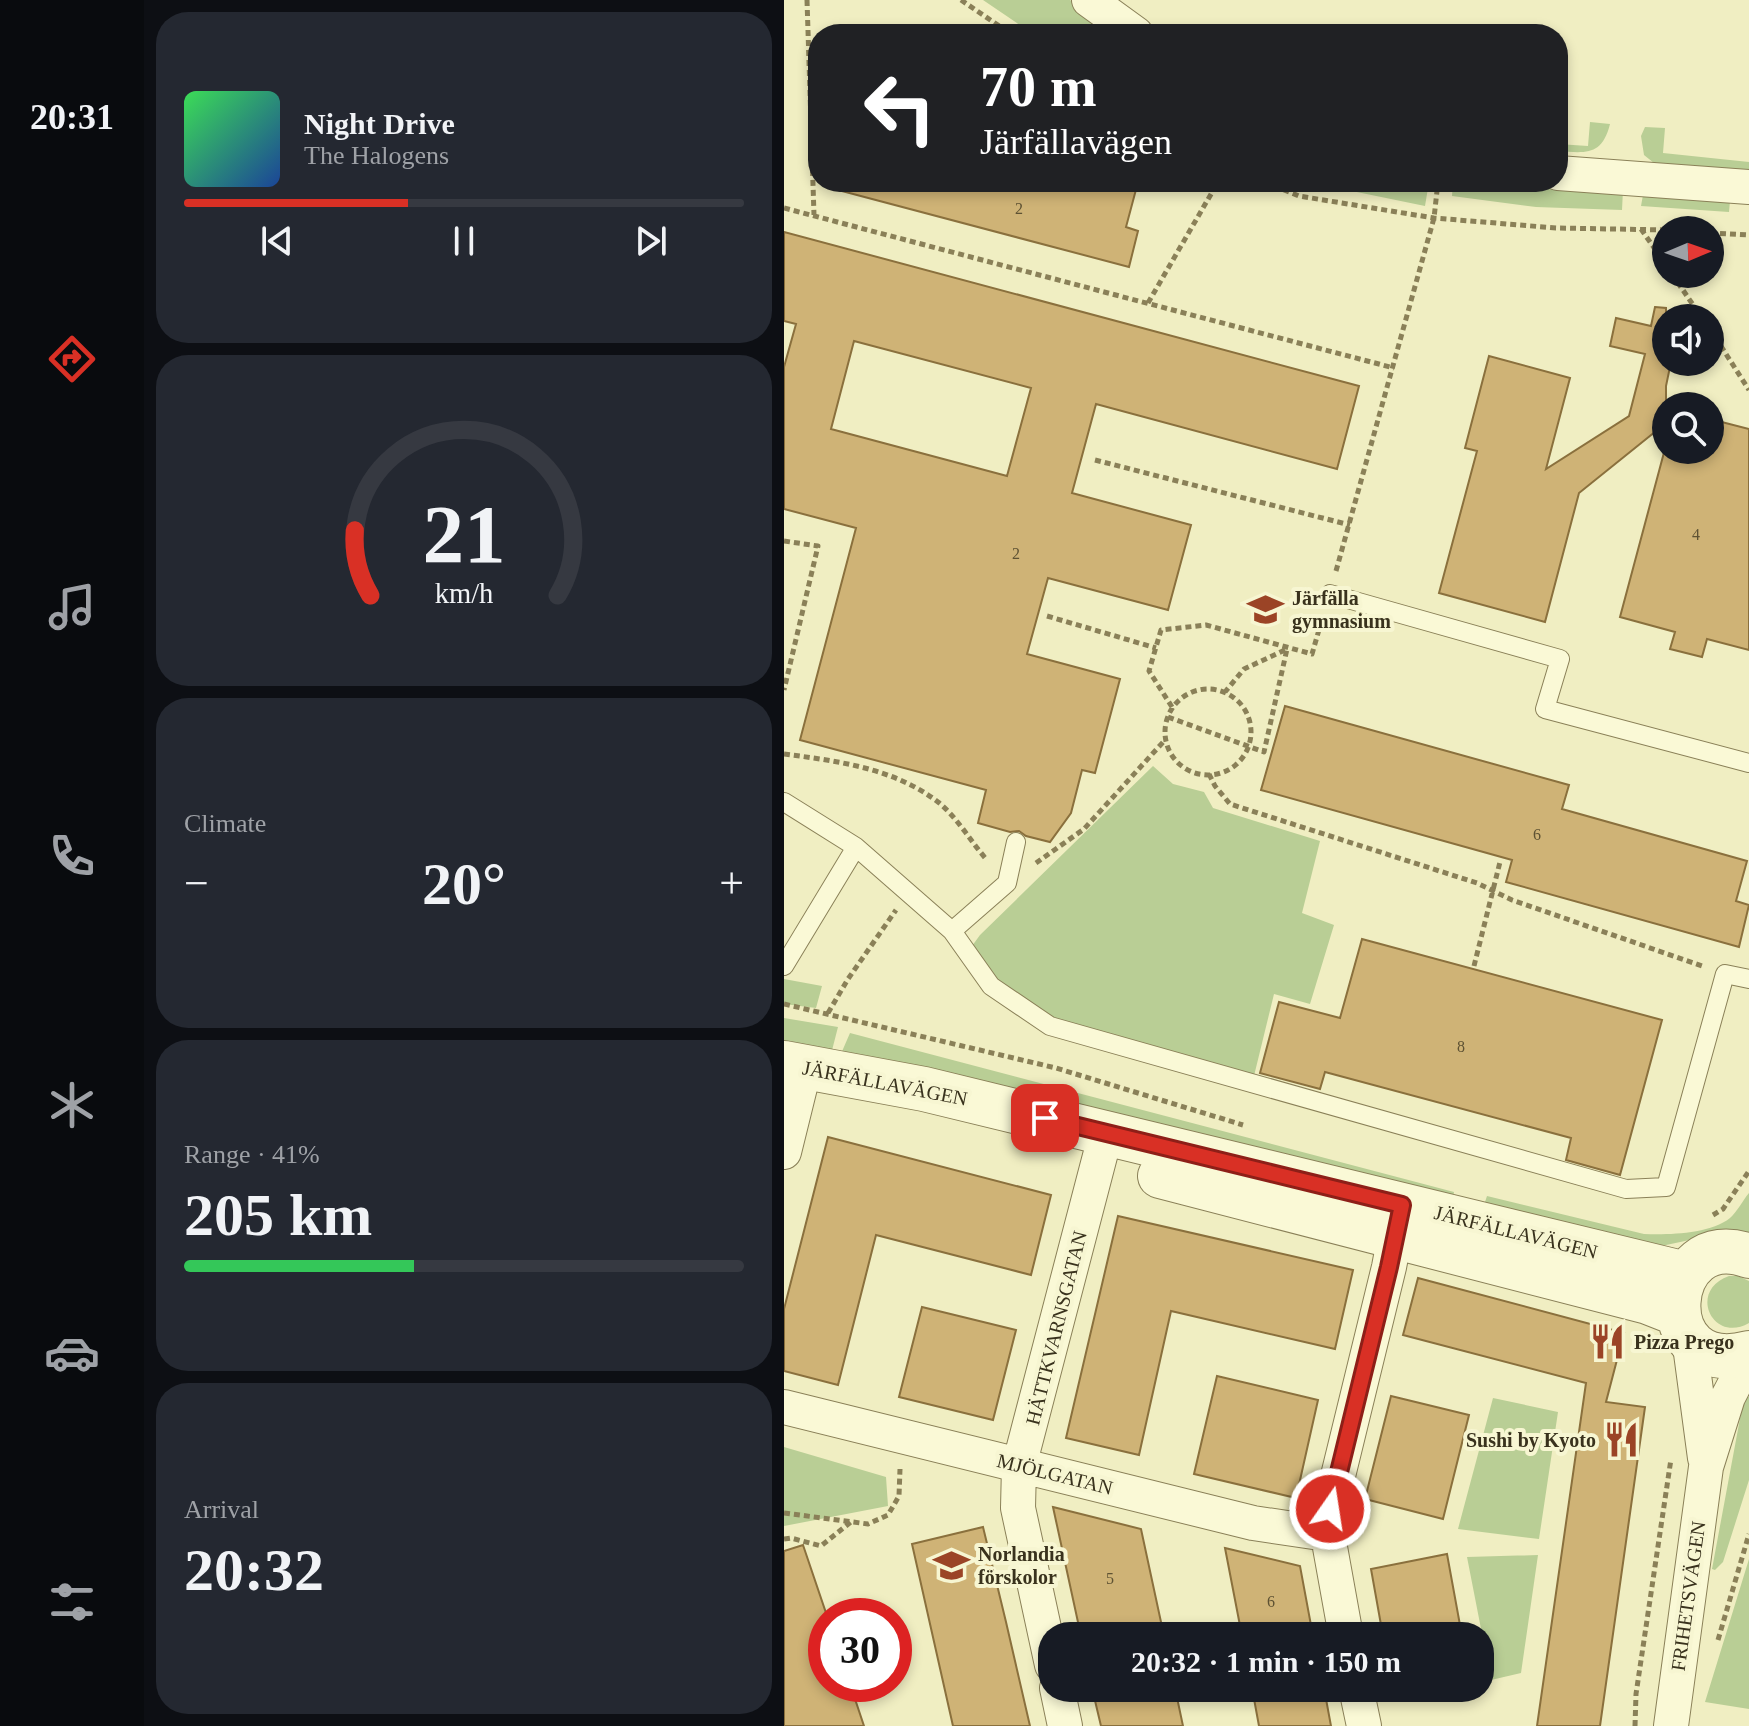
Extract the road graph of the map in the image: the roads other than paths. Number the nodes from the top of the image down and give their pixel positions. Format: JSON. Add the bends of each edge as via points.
{"nodes":[{"id":1,"x":1089,"y":0,"type":"edge"},
{"id":2,"x":1122,"y":24,"type":"edge"},
{"id":3,"x":1568,"y":174,"type":"edge"},
{"id":4,"x":1749,"y":187,"type":"edge"},
{"id":5,"x":1330,"y":594,"type":"road end"},
{"id":6,"x":1749,"y":763,"type":"edge"},
{"id":7,"x":784,"y":802,"type":"edge"},
{"id":8,"x":1016,"y":842,"type":"dead end"},
{"id":9,"x":856,"y":847,"type":"junction"},
{"id":10,"x":952,"y":931,"type":"junction"},
{"id":11,"x":784,"y":966,"type":"edge"},
{"id":12,"x":1749,"y":979,"type":"edge"},
{"id":13,"x":793,"y":1077,"type":"edge"},
{"id":14,"x":1102,"y":1146,"type":"junction"},
{"id":15,"x":784,"y":1152,"type":"edge"},
{"id":16,"x":1398,"y":1221,"type":"junction"},
{"id":17,"x":1749,"y":1256,"type":"edge"},
{"id":18,"x":1684,"y":1308,"type":"junction"},
{"id":19,"x":1749,"y":1355,"type":"edge"},
{"id":20,"x":784,"y":1407,"type":"edge"},
{"id":21,"x":1019,"y":1466,"type":"junction"},
{"id":22,"x":1706,"y":1467,"type":"junction"},
{"id":23,"x":1327,"y":1534,"type":"junction"},
{"id":24,"x":1043,"y":1622,"type":"edge"},
{"id":25,"x":1343,"y":1622,"type":"edge"},
{"id":26,"x":1060,"y":1702,"type":"edge"},
{"id":27,"x":1359,"y":1702,"type":"edge"},
{"id":28,"x":1065,"y":1726,"type":"edge"},
{"id":29,"x":1364,"y":1726,"type":"edge"},
{"id":30,"x":1671,"y":1726,"type":"edge"}],
"edges":[{"from":1,"to":2,"type":"street"},
{"from":3,"to":4,"type":"street"},
{"from":5,"to":6,"type":"lane","via":[[1560,659],[1545,709]]},
{"from":7,"to":9,"type":"lane"},
{"from":8,"to":10,"type":"lane","via":[[1007,883]]},
{"from":9,"to":10,"type":"lane"},
{"from":9,"to":11,"type":"lane"},
{"from":10,"to":12,"type":"lane","via":[[991,986],[1050,1026],[1626,1189],[1666,1187],[1725,974]]},
{"from":13,"to":14,"type":"street","name":"JÄRFÄLLAVÄGEN","via":[[923,1114]]},
{"from":13,"to":15,"type":"street"},
{"from":14,"to":16,"type":"street","name":"JÄRFÄLLAVÄGEN"},
{"from":14,"to":21,"type":"street","name":"HÄTTKVARNSGATAN"},
{"from":16,"to":18,"type":"street","name":"JÄRFÄLLAVÄGEN","via":[[1648,1302]]},
{"from":16,"to":23,"type":"street"},
{"from":17,"to":18,"type":"street","via":[[1712,1255],[1696,1263]]},
{"from":18,"to":19,"type":"street","name":"JÄRFÄLLAVÄGEN","via":[[1702,1350]]},
{"from":18,"to":22,"type":"street","name":"FRIHETSVÄGEN"},
{"from":19,"to":22,"type":"street","name":"FRIHETSVÄGEN","via":[[1728,1397]]},
{"from":20,"to":21,"type":"street","name":"MJÖLGATAN"},
{"from":21,"to":23,"type":"street","name":"MJÖLGATAN","via":[[1253,1523]]},
{"from":21,"to":24,"type":"street","name":"HÄTTKVARNSGATAN","via":[[1018,1508]]},
{"from":22,"to":30,"type":"street","name":"FRIHETSVÄGEN"},
{"from":23,"to":25,"type":"street"},
{"from":26,"to":28,"type":"street"},
{"from":27,"to":29,"type":"street"}]}
